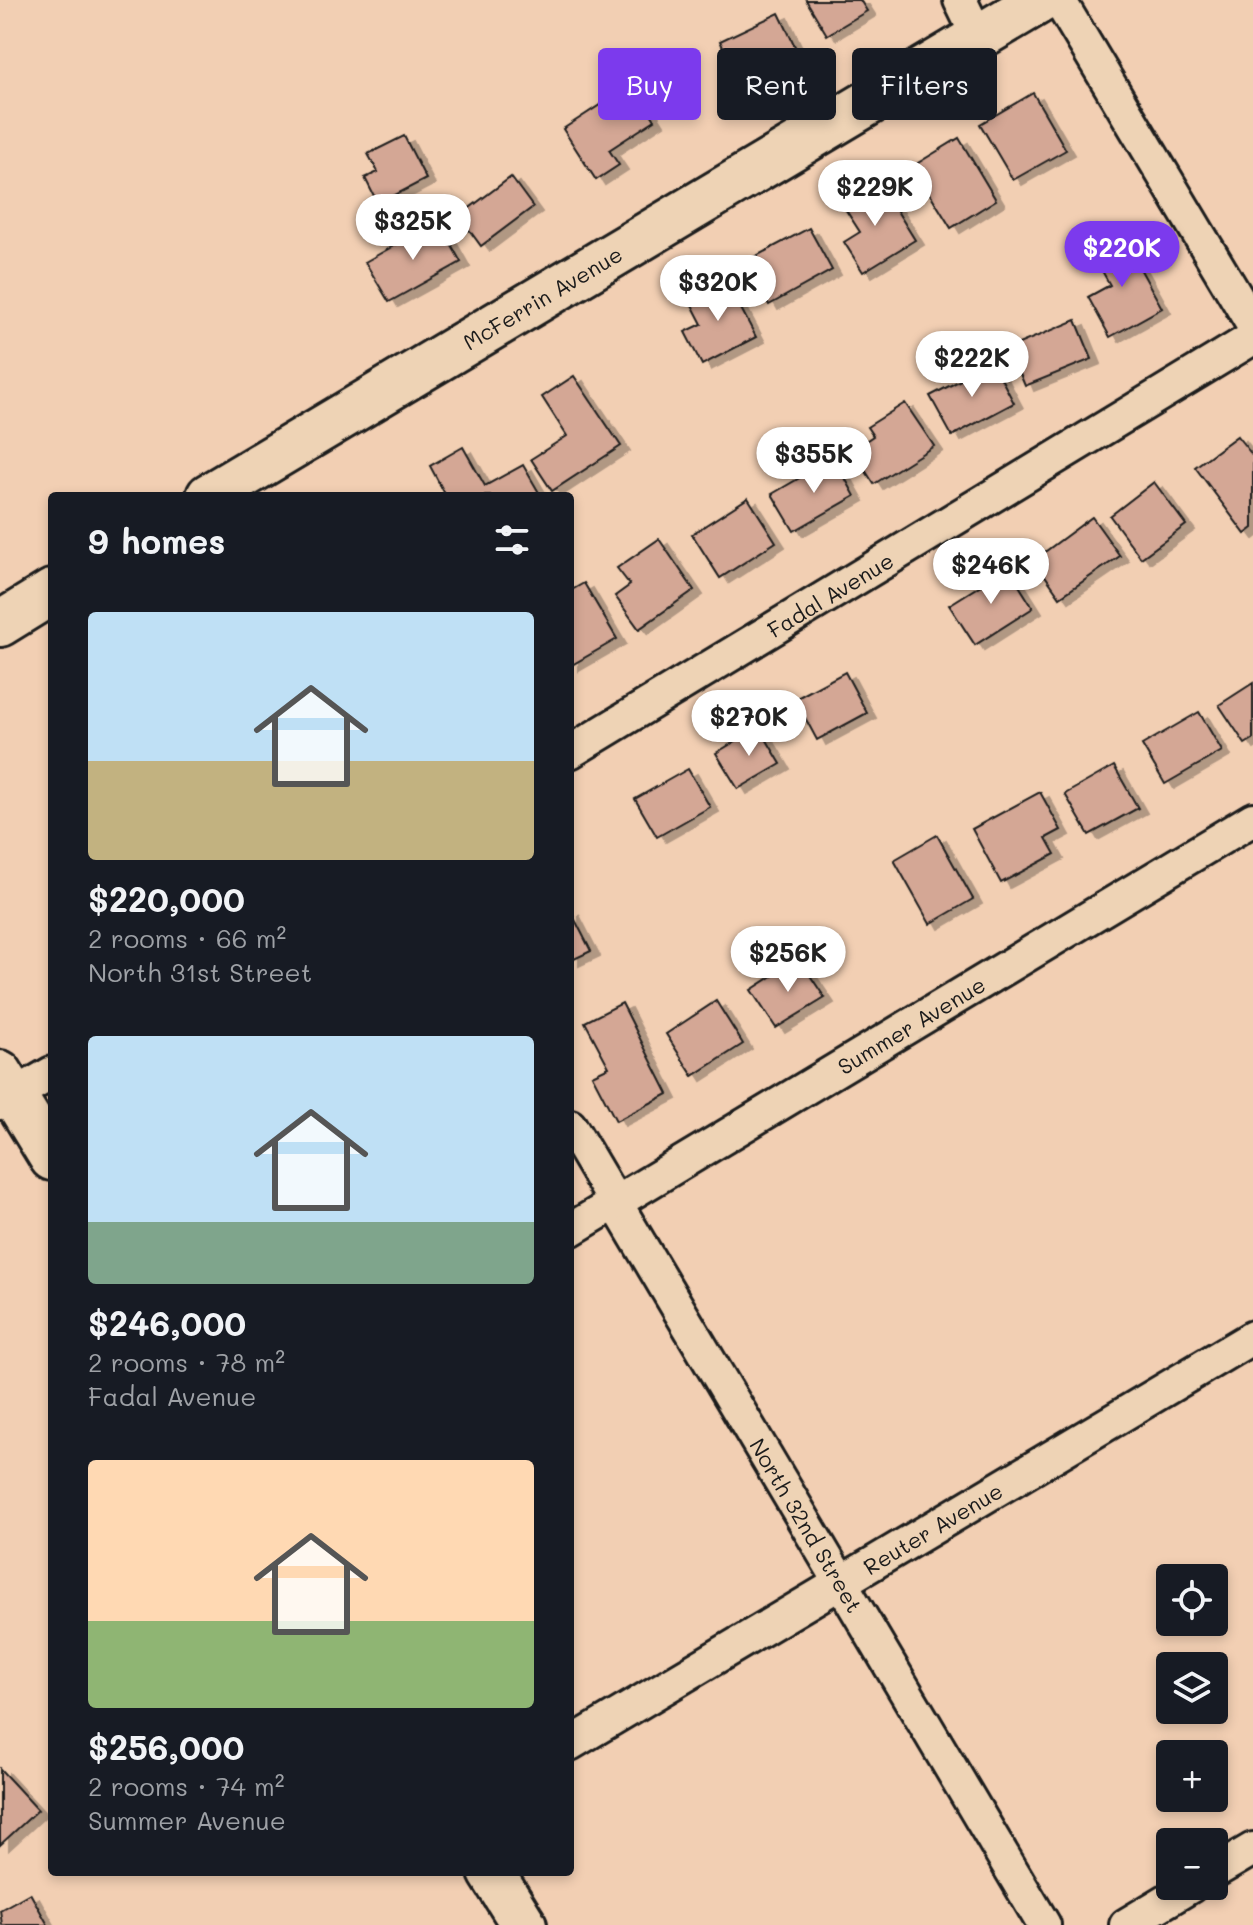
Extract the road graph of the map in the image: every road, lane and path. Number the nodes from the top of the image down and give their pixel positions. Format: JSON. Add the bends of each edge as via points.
{"nodes":[{"id":1,"x":1041,"y":0,"type":"edge"},
{"id":2,"x":1059,"y":0,"type":"edge"},
{"id":3,"x":969,"y":18,"type":"edge"},
{"id":4,"x":1253,"y":325,"type":"edge"},
{"id":5,"x":1253,"y":338,"type":"edge"},
{"id":6,"x":215,"y":492,"type":"edge"},
{"id":7,"x":48,"y":594,"type":"edge"},
{"id":8,"x":0,"y":624,"type":"edge"},
{"id":9,"x":574,"y":750,"type":"edge"},
{"id":10,"x":1253,"y":819,"type":"edge"},
{"id":11,"x":48,"y":1075,"type":"edge"},
{"id":12,"x":5,"y":1091,"type":"edge"},
{"id":13,"x":574,"y":1133,"type":"edge"},
{"id":14,"x":48,"y":1152,"type":"edge"},
{"id":15,"x":616,"y":1203,"type":"junction"},
{"id":16,"x":574,"y":1228,"type":"edge"},
{"id":17,"x":1253,"y":1337,"type":"edge"},
{"id":18,"x":841,"y":1582,"type":"junction"},
{"id":19,"x":574,"y":1742,"type":"edge"},
{"id":20,"x":1253,"y":1849,"type":"edge"},
{"id":21,"x":1228,"y":1864,"type":"edge"},
{"id":22,"x":493,"y":1876,"type":"edge"},
{"id":23,"x":1168,"y":1900,"type":"edge"},
{"id":24,"x":524,"y":1925,"type":"edge"},
{"id":25,"x":1044,"y":1925,"type":"edge"},
{"id":26,"x":1126,"y":1925,"type":"edge"}],
"edges":[{"from":1,"to":3,"type":"street","name":"McFerrin Avenue"},
{"from":2,"to":4,"type":"street"},
{"from":3,"to":6,"type":"street","name":"McFerrin Avenue"},
{"from":5,"to":9,"type":"street","name":"Fadal Avenue"},
{"from":7,"to":8,"type":"street"},
{"from":10,"to":15,"type":"street","name":"Summer Avenue"},
{"from":11,"to":12,"type":"street"},
{"from":12,"to":14,"type":"street"},
{"from":13,"to":15,"type":"street","name":"North 32nd Street"},
{"from":15,"to":16,"type":"street","name":"Summer Avenue"},
{"from":15,"to":18,"type":"street","name":"North 32nd Street"},
{"from":17,"to":18,"type":"street","name":"Reuter Avenue"},
{"from":18,"to":19,"type":"street","name":"Reuter Avenue"},
{"from":18,"to":25,"type":"street","name":"North 32nd Street"},
{"from":20,"to":21,"type":"street"},
{"from":22,"to":24,"type":"street"},
{"from":23,"to":26,"type":"street"}]}
